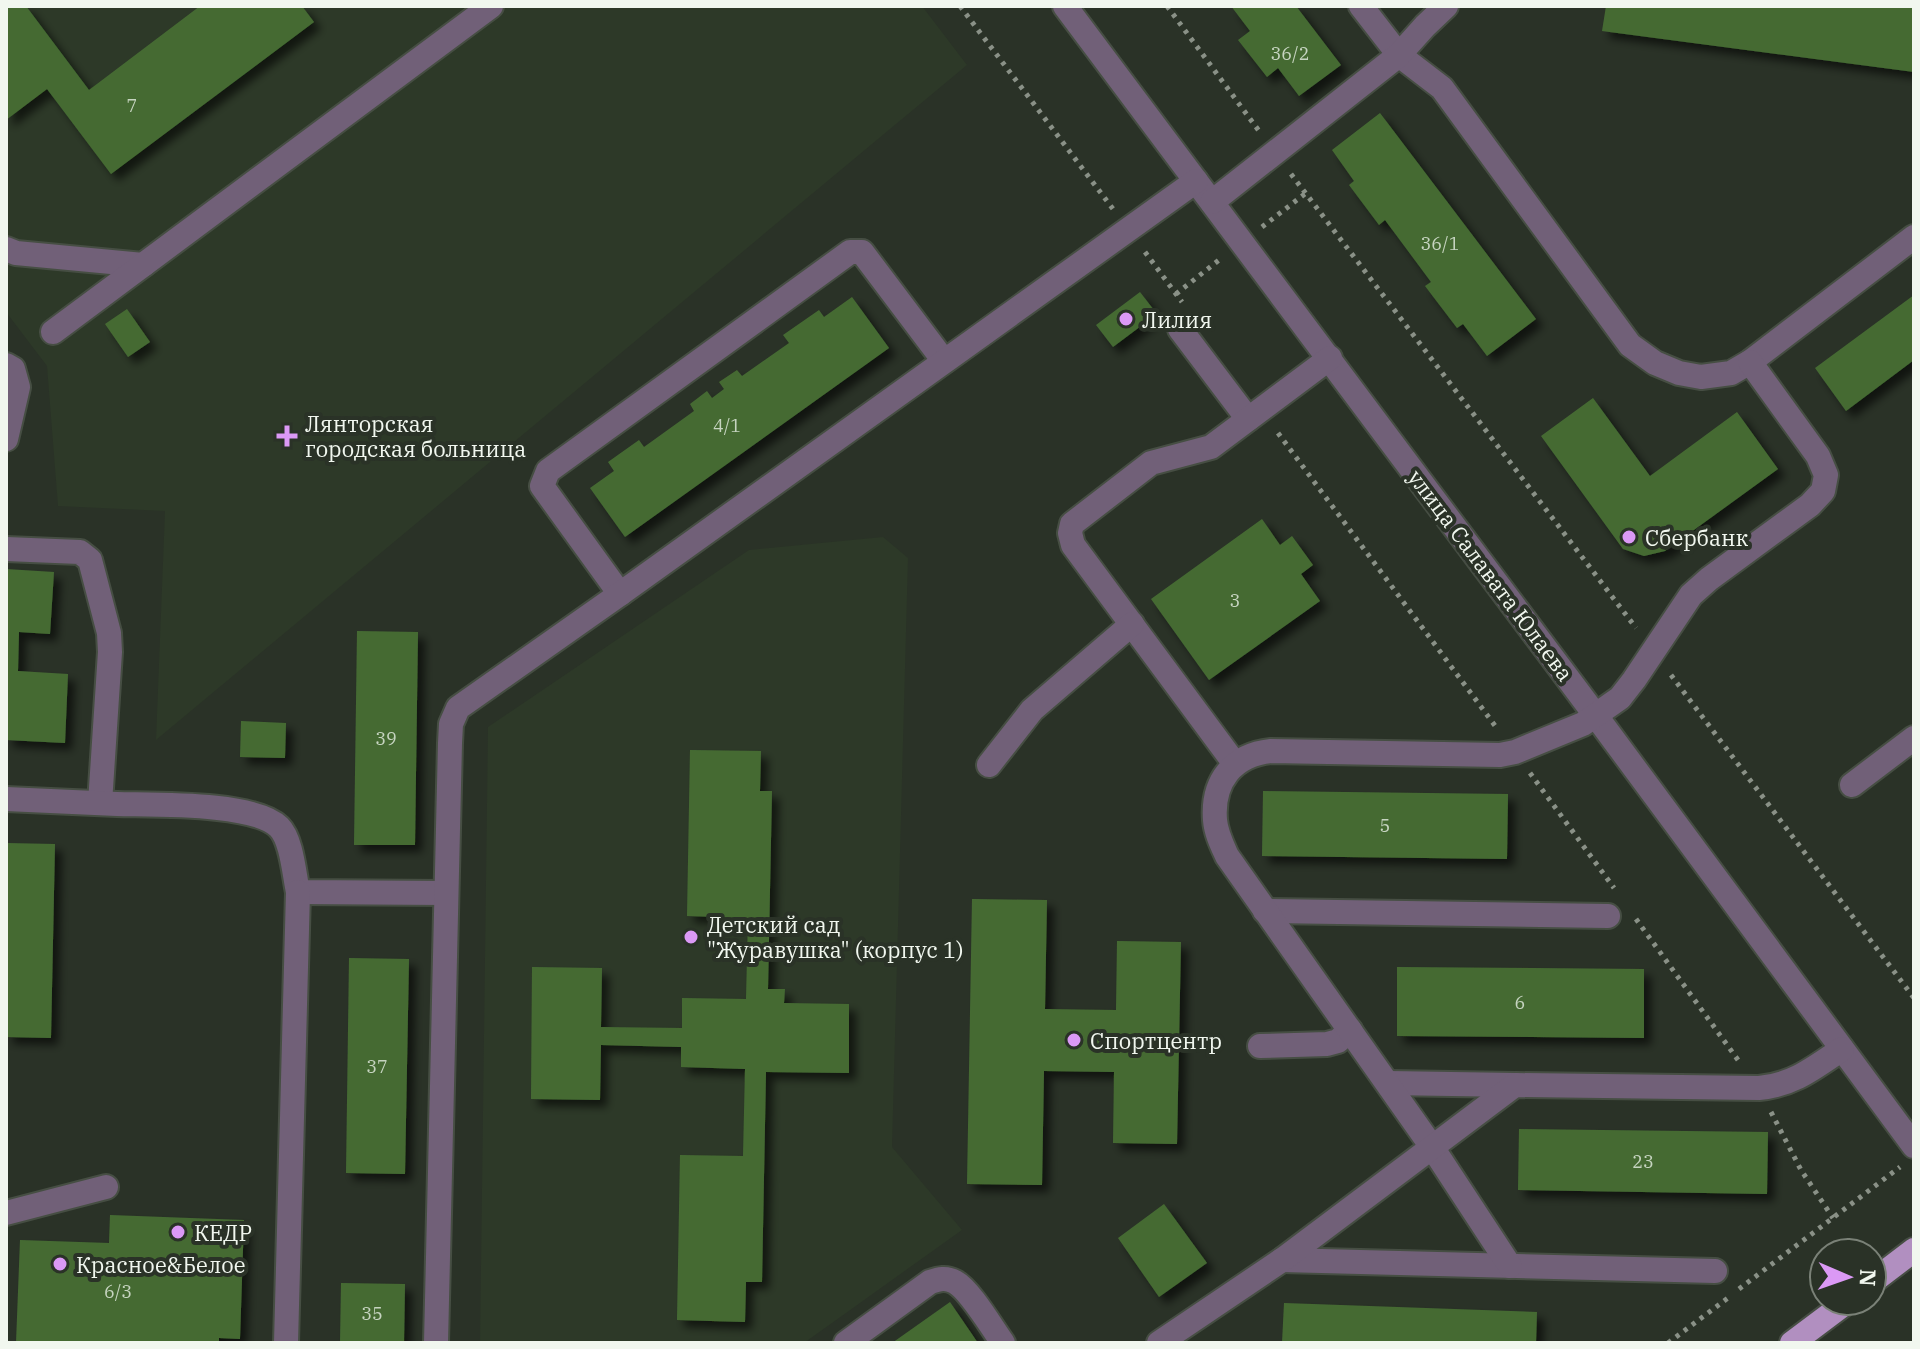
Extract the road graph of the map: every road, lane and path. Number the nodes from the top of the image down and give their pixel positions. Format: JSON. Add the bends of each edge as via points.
{"nodes":[{"id":1,"x":491,"y":6,"type":"edge"},
{"id":2,"x":960,"y":6,"type":"edge"},
{"id":3,"x":1065,"y":6,"type":"edge"},
{"id":4,"x":1167,"y":6,"type":"edge"},
{"id":5,"x":1361,"y":6,"type":"edge"},
{"id":6,"x":1446,"y":6,"type":"edge"},
{"id":7,"x":1399,"y":55,"type":"junction"},
{"id":8,"x":1275,"y":153,"type":"junction"},
{"id":9,"x":1196,"y":181,"type":"junction"},
{"id":10,"x":1212,"y":202,"type":"junction"},
{"id":11,"x":1129,"y":229,"type":"junction"},
{"id":12,"x":1914,"y":237,"type":"edge"},
{"id":13,"x":6,"y":249,"type":"edge"},
{"id":14,"x":143,"y":265,"type":"junction"},
{"id":15,"x":1183,"y":318,"type":"joint"},
{"id":16,"x":53,"y":332,"type":"dead end"},
{"id":17,"x":1330,"y":358,"type":"junction"},
{"id":18,"x":944,"y":361,"type":"junction"},
{"id":19,"x":1750,"y":362,"type":"junction"},
{"id":20,"x":6,"y":365,"type":"edge"},
{"id":21,"x":1254,"y":414,"type":"junction"},
{"id":22,"x":6,"y":439,"type":"edge"},
{"id":23,"x":6,"y":549,"type":"edge"},
{"id":24,"x":620,"y":594,"type":"junction"},
{"id":25,"x":1132,"y":624,"type":"junction"},
{"id":26,"x":1653,"y":651,"type":"junction"},
{"id":27,"x":1596,"y":716,"type":"junction"},
{"id":28,"x":1914,"y":738,"type":"edge"},
{"id":29,"x":1515,"y":752,"type":"junction"},
{"id":30,"x":1235,"y":764,"type":"junction"},
{"id":31,"x":989,"y":765,"type":"dead end"},
{"id":32,"x":1852,"y":785,"type":"dead end"},
{"id":33,"x":6,"y":799,"type":"edge"},
{"id":34,"x":100,"y":803,"type":"junction"},
{"id":35,"x":298,"y":892,"type":"junction"},
{"id":36,"x":446,"y":893,"type":"junction"},
{"id":37,"x":1618,"y":906,"type":"junction"},
{"id":38,"x":1265,"y":911,"type":"junction"},
{"id":39,"x":1914,"y":998,"type":"edge"},
{"id":40,"x":1350,"y":1030,"type":"junction"},
{"id":41,"x":1260,"y":1046,"type":"dead end"},
{"id":42,"x":1842,"y":1049,"type":"junction"},
{"id":43,"x":1388,"y":1083,"type":"junction"},
{"id":44,"x":1515,"y":1085,"type":"junction"},
{"id":45,"x":1759,"y":1088,"type":"junction"},
{"id":46,"x":1432,"y":1147,"type":"junction"},
{"id":47,"x":1908,"y":1156,"type":"edge"},
{"id":48,"x":106,"y":1187,"type":"dead end"},
{"id":49,"x":6,"y":1213,"type":"edge"},
{"id":50,"x":1833,"y":1218,"type":"junction"},
{"id":51,"x":1914,"y":1250,"type":"edge"},
{"id":52,"x":1282,"y":1260,"type":"junction"},
{"id":53,"x":1510,"y":1266,"type":"junction"},
{"id":54,"x":1888,"y":1270,"type":"edge"},
{"id":55,"x":1715,"y":1271,"type":"dead end"},
{"id":56,"x":1827,"y":1317,"type":"edge"},
{"id":57,"x":286,"y":1343,"type":"edge"},
{"id":58,"x":436,"y":1343,"type":"edge"},
{"id":59,"x":846,"y":1343,"type":"edge"},
{"id":60,"x":1003,"y":1343,"type":"edge"},
{"id":61,"x":1159,"y":1343,"type":"edge"},
{"id":62,"x":1668,"y":1343,"type":"edge"},
{"id":63,"x":1792,"y":1343,"type":"edge"}],
"edges":[{"from":1,"to":14,"type":"street"},
{"from":2,"to":11,"type":"path"},
{"from":3,"to":9,"type":"street","name":"улица Салавата Юлаева"},
{"from":4,"to":8,"type":"path"},
{"from":5,"to":7,"type":"street"},
{"from":6,"to":7,"type":"street"},
{"from":7,"to":8,"type":"street"},
{"from":7,"to":19,"type":"street","via":[[1442,88],[1630,345],[1655,363],[1701,377],[1731,373]]},
{"from":8,"to":10,"type":"street"},
{"from":8,"to":26,"type":"path"},
{"from":9,"to":10,"type":"street","name":"улица Салавата Юлаева"},
{"from":9,"to":11,"type":"street"},
{"from":10,"to":17,"type":"street","name":"улица Салавата Юлаева"},
{"from":11,"to":15,"type":"path"},
{"from":11,"to":18,"type":"street"},
{"from":12,"to":19,"type":"street"},
{"from":13,"to":14,"type":"street"},
{"from":14,"to":16,"type":"street"},
{"from":15,"to":21,"type":"street"},
{"from":17,"to":21,"type":"street"},
{"from":17,"to":27,"type":"street","name":"улица Салавата Юлаева"},
{"from":18,"to":24,"type":"street"},
{"from":18,"to":24,"type":"street","via":[[862,252],[850,252],[548,471],[542,486]]},
{"from":19,"to":26,"type":"street","via":[[1818,456],[1826,475],[1823,491],[1691,595]]},
{"from":20,"to":22,"type":"street","via":[[13,369],[18,387]]},
{"from":21,"to":25,"type":"street","via":[[1211,447],[1151,463],[1072,524],[1073,545]]},
{"from":21,"to":29,"type":"path"},
{"from":23,"to":34,"type":"street","via":[[80,552],[90,560],[110,652]]},
{"from":24,"to":36,"type":"street","via":[[458,708],[450,733]]},
{"from":25,"to":30,"type":"street"},
{"from":25,"to":31,"type":"street","via":[[1032,710]]},
{"from":26,"to":27,"type":"street","via":[[1620,698]]},
{"from":26,"to":39,"type":"path"},
{"from":27,"to":29,"type":"street"},
{"from":27,"to":42,"type":"street","name":"улица Салавата Юлаева"},
{"from":28,"to":32,"type":"street"},
{"from":29,"to":30,"type":"street","via":[[1271,751]]},
{"from":29,"to":37,"type":"path"},
{"from":30,"to":38,"type":"street","via":[[1221,783],[1215,821],[1227,856]]},
{"from":33,"to":34,"type":"street"},
{"from":34,"to":35,"type":"street","via":[[208,807],[267,819],[285,838]]},
{"from":35,"to":36,"type":"street"},
{"from":35,"to":57,"type":"street"},
{"from":36,"to":58,"type":"street"},
{"from":37,"to":38,"type":"street"},
{"from":37,"to":45,"type":"path"},
{"from":38,"to":40,"type":"street"},
{"from":40,"to":41,"type":"street","via":[[1327,1044]]},
{"from":40,"to":43,"type":"street"},
{"from":42,"to":45,"type":"street","via":[[1791,1081]]},
{"from":42,"to":47,"type":"street","name":"улица Салавата Юлаева"},
{"from":43,"to":44,"type":"street"},
{"from":43,"to":46,"type":"street"},
{"from":44,"to":45,"type":"street"},
{"from":44,"to":46,"type":"street"},
{"from":45,"to":50,"type":"path","via":[[1801,1170]]},
{"from":46,"to":52,"type":"street"},
{"from":46,"to":53,"type":"street"},
{"from":47,"to":50,"type":"path"},
{"from":48,"to":49,"type":"street"},
{"from":50,"to":62,"type":"path"},
{"from":51,"to":54,"type":"main road"},
{"from":52,"to":53,"type":"street"},
{"from":52,"to":61,"type":"street"},
{"from":53,"to":55,"type":"street"},
{"from":56,"to":63,"type":"main road"},
{"from":59,"to":60,"type":"street","via":[[941,1279],[964,1289]]}]}
